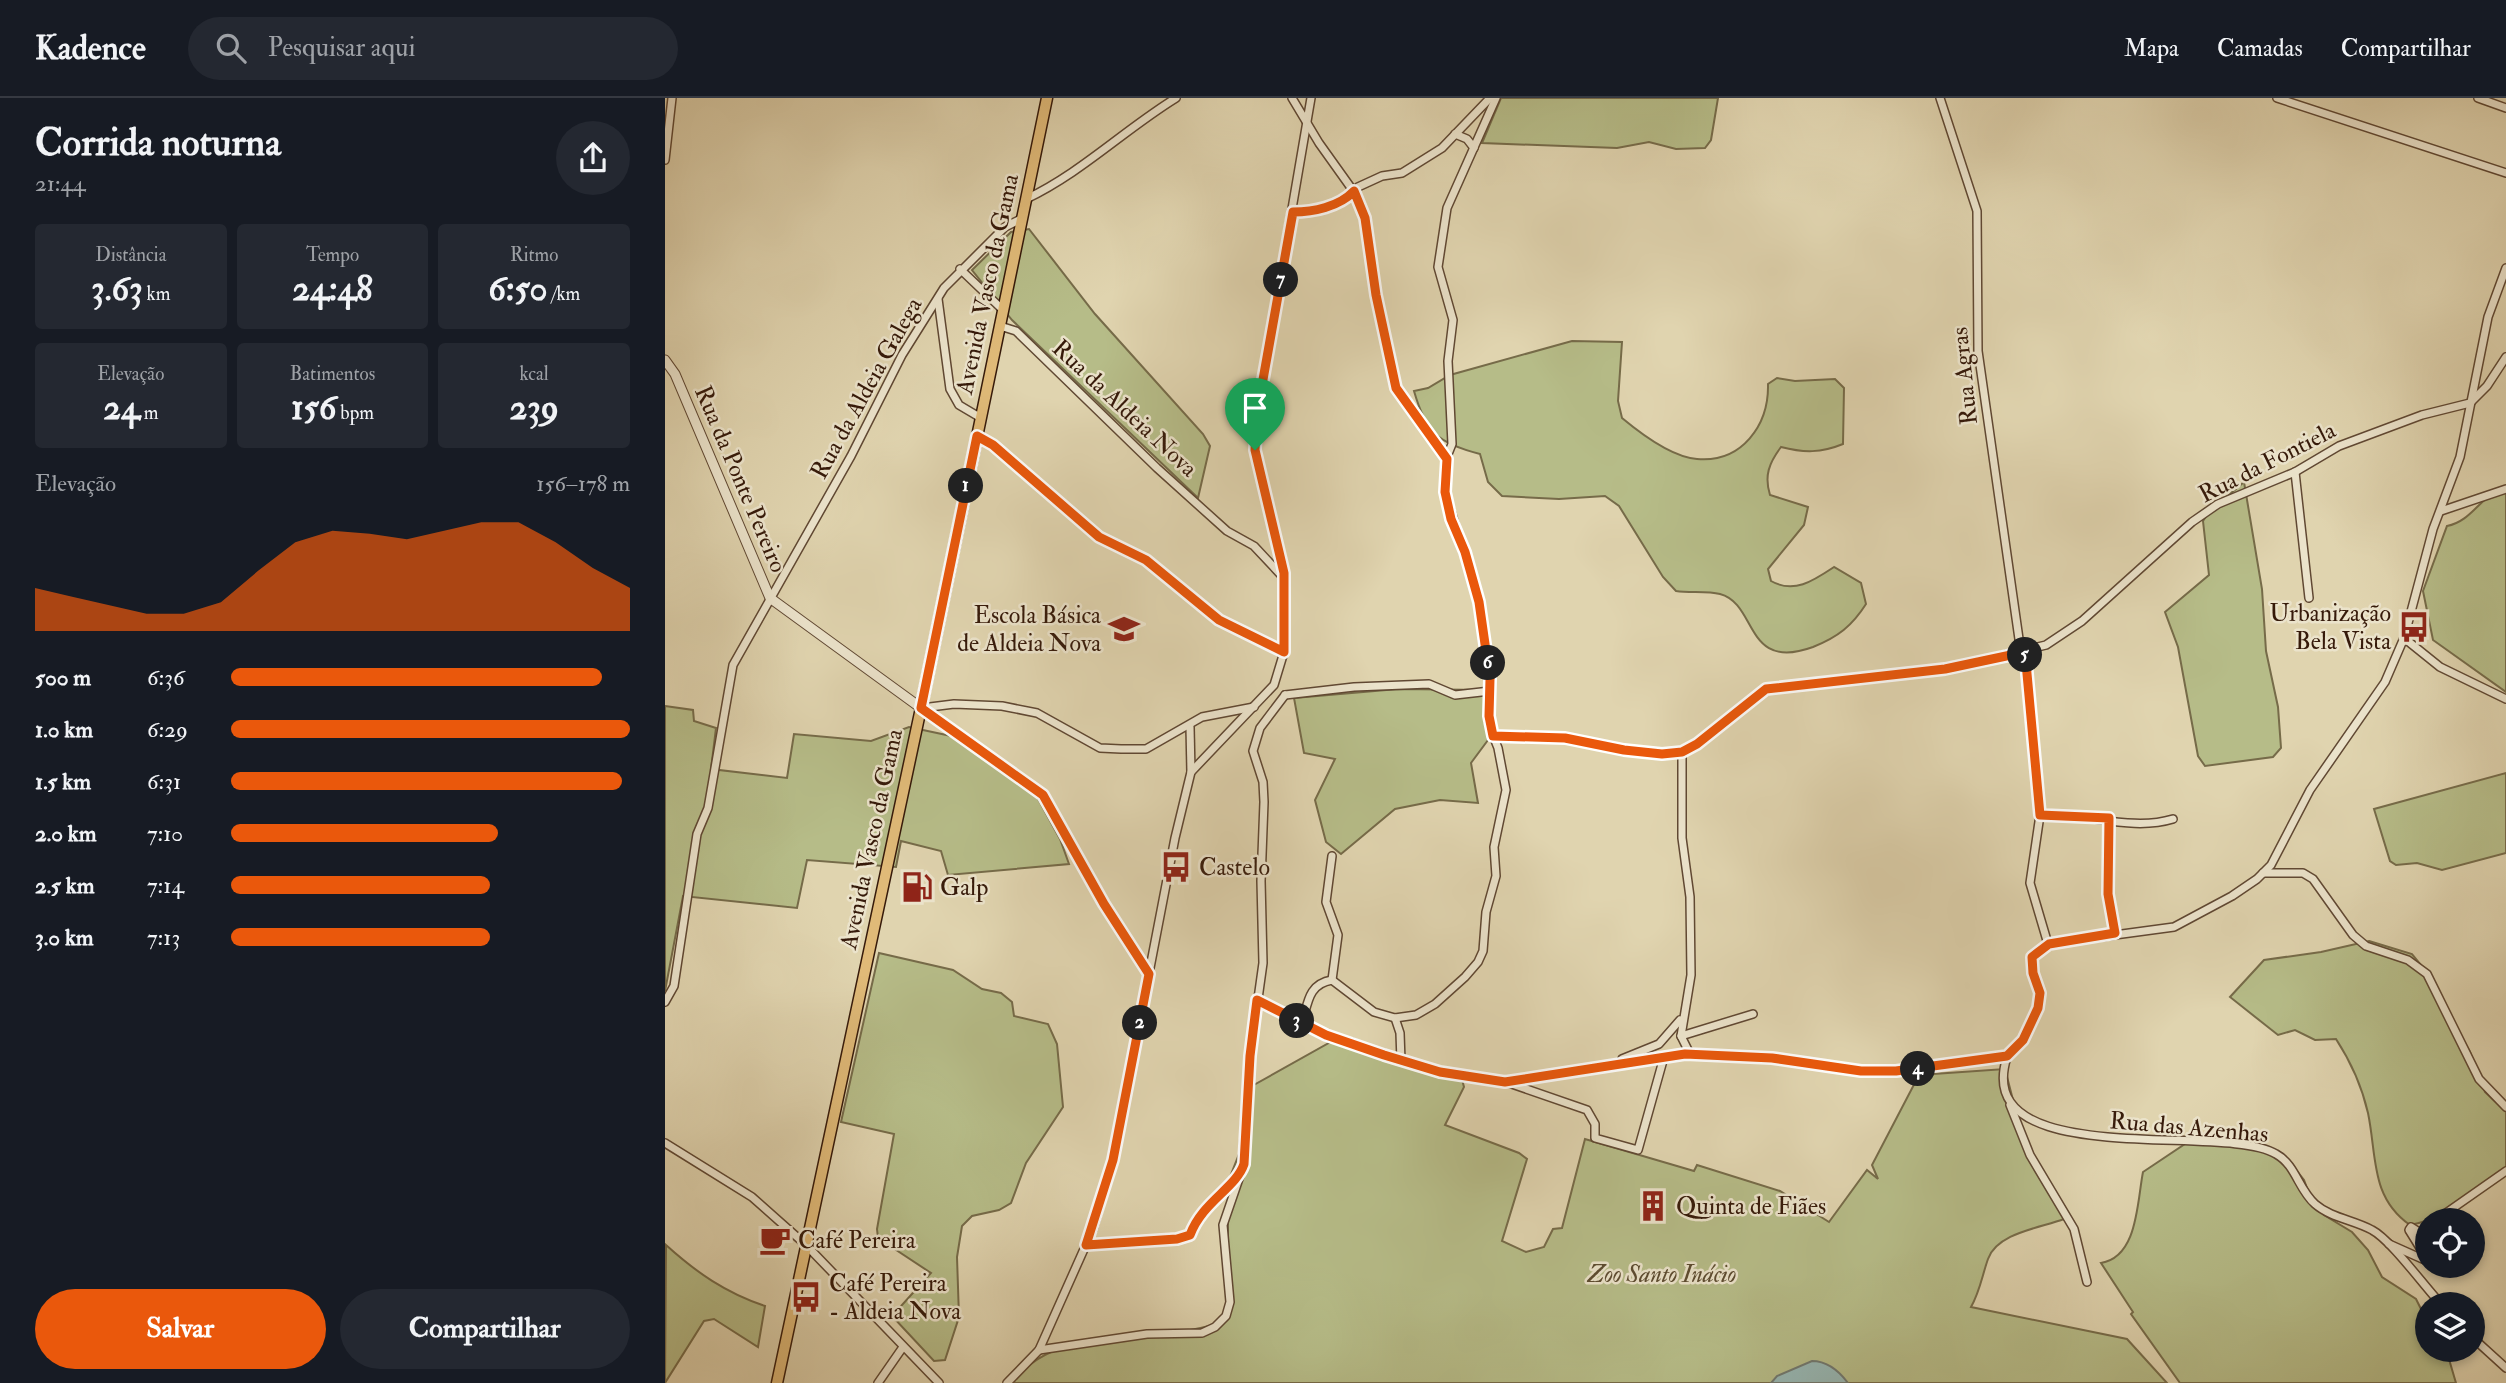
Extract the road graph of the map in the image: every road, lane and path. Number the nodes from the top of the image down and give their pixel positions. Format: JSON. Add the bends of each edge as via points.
{"nodes":[{"id":1,"x":672,"y":98,"type":"edge"},
{"id":2,"x":1048,"y":98,"type":"edge"},
{"id":3,"x":1177,"y":98,"type":"edge"},
{"id":4,"x":1292,"y":98,"type":"edge"},
{"id":5,"x":1311,"y":98,"type":"edge"},
{"id":6,"x":1490,"y":98,"type":"edge"},
{"id":7,"x":1496,"y":98,"type":"edge"},
{"id":8,"x":1941,"y":98,"type":"edge"},
{"id":9,"x":2277,"y":98,"type":"edge"},
{"id":10,"x":2478,"y":98,"type":"edge"},
{"id":11,"x":2506,"y":108,"type":"edge"},
{"id":12,"x":1307,"y":124,"type":"junction"},
{"id":13,"x":1455,"y":134,"type":"junction"},
{"id":14,"x":1474,"y":148,"type":"junction"},
{"id":15,"x":665,"y":160,"type":"edge"},
{"id":16,"x":2506,"y":173,"type":"edge"},
{"id":17,"x":1354,"y":191,"type":"junction"},
{"id":18,"x":1025,"y":199,"type":"junction"},
{"id":19,"x":1293,"y":212,"type":"junction"},
{"id":20,"x":1021,"y":219,"type":"junction"},
{"id":21,"x":2506,"y":268,"type":"edge"},
{"id":22,"x":960,"y":269,"type":"junction"},
{"id":23,"x":938,"y":299,"type":"junction"},
{"id":24,"x":1003,"y":310,"type":"junction"},
{"id":25,"x":1000,"y":326,"type":"junction"},
{"id":26,"x":2506,"y":357,"type":"edge"},
{"id":27,"x":665,"y":360,"type":"edge"},
{"id":28,"x":2470,"y":403,"type":"junction"},
{"id":29,"x":981,"y":418,"type":"junction"},
{"id":30,"x":977,"y":436,"type":"junction"},
{"id":31,"x":1447,"y":459,"type":"junction"},
{"id":32,"x":2295,"y":472,"type":"junction"},
{"id":33,"x":2506,"y":489,"type":"edge"},
{"id":34,"x":2441,"y":511,"type":"junction"},
{"id":35,"x":1284,"y":578,"type":"junction"},
{"id":36,"x":770,"y":598,"type":"junction"},
{"id":37,"x":2309,"y":598,"type":"dead end"},
{"id":38,"x":2404,"y":638,"type":"junction"},
{"id":39,"x":1284,"y":652,"type":"junction"},
{"id":40,"x":2023,"y":653,"type":"junction"},
{"id":41,"x":1274,"y":685,"type":"junction"},
{"id":42,"x":1490,"y":691,"type":"junction"},
{"id":43,"x":1285,"y":695,"type":"junction"},
{"id":44,"x":2506,"y":699,"type":"edge"},
{"id":45,"x":1254,"y":707,"type":"junction"},
{"id":46,"x":921,"y":708,"type":"junction"},
{"id":47,"x":1190,"y":727,"type":"junction"},
{"id":48,"x":1493,"y":736,"type":"junction"},
{"id":49,"x":1682,"y":752,"type":"junction"},
{"id":50,"x":1191,"y":772,"type":"junction"},
{"id":51,"x":2040,"y":815,"type":"junction"},
{"id":52,"x":2109,"y":818,"type":"junction"},
{"id":53,"x":2173,"y":819,"type":"dead end"},
{"id":54,"x":1332,"y":856,"type":"dead end"},
{"id":55,"x":2263,"y":873,"type":"junction"},
{"id":56,"x":2115,"y":933,"type":"junction"},
{"id":57,"x":2049,"y":944,"type":"junction"},
{"id":58,"x":1149,"y":974,"type":"junction"},
{"id":59,"x":1332,"y":980,"type":"junction"},
{"id":60,"x":1257,"y":1000,"type":"junction"},
{"id":61,"x":665,"y":1002,"type":"edge"},
{"id":62,"x":1684,"y":1014,"type":"junction"},
{"id":63,"x":1753,"y":1014,"type":"dead end"},
{"id":64,"x":1395,"y":1018,"type":"junction"},
{"id":65,"x":1302,"y":1023,"type":"junction"},
{"id":66,"x":1681,"y":1036,"type":"junction"},
{"id":67,"x":1690,"y":1054,"type":"junction"},
{"id":68,"x":2007,"y":1056,"type":"junction"},
{"id":69,"x":1664,"y":1057,"type":"junction"},
{"id":70,"x":1401,"y":1061,"type":"junction"},
{"id":71,"x":1612,"y":1063,"type":"junction"},
{"id":72,"x":1505,"y":1082,"type":"junction"},
{"id":73,"x":2005,"y":1091,"type":"junction"},
{"id":74,"x":2506,"y":1107,"type":"edge"},
{"id":75,"x":665,"y":1143,"type":"edge"},
{"id":76,"x":2506,"y":1171,"type":"edge"},
{"id":77,"x":1240,"y":1175,"type":"junction"},
{"id":78,"x":2453,"y":1208,"type":"edge"},
{"id":79,"x":2415,"y":1230,"type":"edge"},
{"id":80,"x":2415,"y":1240,"type":"edge"},
{"id":81,"x":2387,"y":1243,"type":"junction"},
{"id":82,"x":806,"y":1245,"type":"junction"},
{"id":83,"x":1086,"y":1245,"type":"junction"},
{"id":84,"x":2415,"y":1255,"type":"edge"},
{"id":85,"x":2087,"y":1282,"type":"dead end"},
{"id":86,"x":2430,"y":1292,"type":"edge"},
{"id":87,"x":903,"y":1347,"type":"junction"},
{"id":88,"x":2485,"y":1349,"type":"edge"},
{"id":89,"x":1039,"y":1350,"type":"junction"},
{"id":90,"x":2506,"y":1368,"type":"edge"},
{"id":91,"x":777,"y":1383,"type":"edge"},
{"id":92,"x":878,"y":1383,"type":"edge"},
{"id":93,"x":939,"y":1383,"type":"edge"},
{"id":94,"x":1007,"y":1383,"type":"edge"}],
"edges":[{"from":1,"to":15,"type":"street"},
{"from":2,"to":18,"type":"main road","name":"Avenida Vasco da Gama"},
{"from":3,"to":18,"type":"street","via":[[1142,119],[1062,182]]},
{"from":4,"to":12,"type":"street"},
{"from":5,"to":12,"type":"street"},
{"from":6,"to":13,"type":"street"},
{"from":7,"to":14,"type":"street"},
{"from":8,"to":40,"type":"street","name":"Rua Agras","via":[[1977,211],[1977,351]]},
{"from":9,"to":16,"type":"street"},
{"from":10,"to":11,"type":"street"},
{"from":12,"to":17,"type":"street"},
{"from":12,"to":19,"type":"street"},
{"from":13,"to":14,"type":"street"},
{"from":13,"to":17,"type":"street","via":[[1442,148],[1402,173],[1382,176]]},
{"from":14,"to":31,"type":"street","via":[[1447,208],[1440,239],[1438,267],[1453,320],[1448,361],[1452,444]]},
{"from":17,"to":19,"type":"street","via":[[1348,198],[1312,212]]},
{"from":17,"to":31,"type":"street","via":[[1365,218],[1396,388]]},
{"from":18,"to":20,"type":"main road","name":"Avenida Vasco da Gama"},
{"from":19,"to":35,"type":"street","via":[[1257,413],[1255,450]]},
{"from":20,"to":22,"type":"street","name":"Rua da Aldeia Galega","via":[[1005,227]]},
{"from":20,"to":24,"type":"main road","name":"Avenida Vasco da Gama"},
{"from":21,"to":28,"type":"street","via":[[2488,317]]},
{"from":22,"to":23,"type":"street","name":"Rua da Aldeia Galega"},
{"from":22,"to":24,"type":"street"},
{"from":23,"to":29,"type":"street","via":[[950,389],[959,405]]},
{"from":23,"to":36,"type":"street","name":"Rua da Aldeia Galega","via":[[902,355]]},
{"from":24,"to":25,"type":"main road","name":"Avenida Vasco da Gama"},
{"from":25,"to":29,"type":"main road","name":"Avenida Vasco da Gama"},
{"from":25,"to":35,"type":"street","name":"Rua da Aldeia Nova","via":[[1016,331],[1157,468],[1227,531],[1254,546]]},
{"from":26,"to":28,"type":"street"},
{"from":27,"to":36,"type":"street","name":"Rua da Ponte Pereiro"},
{"from":28,"to":32,"type":"street","name":"Rua da Fontiela","via":[[2379,430],[2339,446]]},
{"from":28,"to":34,"type":"street","via":[[2460,457]]},
{"from":29,"to":30,"type":"main road","name":"Avenida Vasco da Gama"},
{"from":30,"to":39,"type":"street","via":[[1099,537],[1146,560],[1219,620]]},
{"from":30,"to":46,"type":"main road","name":"Avenida Vasco da Gama"},
{"from":31,"to":42,"type":"street","via":[[1445,492],[1479,602]]},
{"from":32,"to":37,"type":"street"},
{"from":32,"to":40,"type":"street","name":"Rua da Fontiela","via":[[2245,491],[2201,516],[2083,621],[2046,645]]},
{"from":33,"to":34,"type":"street"},
{"from":34,"to":38,"type":"street"},
{"from":35,"to":39,"type":"street"},
{"from":36,"to":46,"type":"street","name":"Rua da Ponte Pereiro"},
{"from":36,"to":61,"type":"street","name":"Rua da Aldeia Galega","via":[[728,681],[708,808],[697,834],[674,986]]},
{"from":38,"to":44,"type":"street","via":[[2440,667]]},
{"from":38,"to":55,"type":"street","via":[[2385,682],[2310,790]]},
{"from":39,"to":41,"type":"street"},
{"from":40,"to":49,"type":"street","name":"Rua da Fontiela","via":[[1945,669],[1766,689]]},
{"from":40,"to":51,"type":"street","name":"Rua Agras"},
{"from":41,"to":43,"type":"street"},
{"from":41,"to":45,"type":"street"},
{"from":42,"to":43,"type":"street","via":[[1455,695],[1429,684]]},
{"from":42,"to":48,"type":"street"},
{"from":43,"to":60,"type":"street","via":[[1260,728],[1253,751],[1264,802],[1263,964]]},
{"from":45,"to":47,"type":"street","via":[[1202,717]]},
{"from":45,"to":50,"type":"street"},
{"from":46,"to":47,"type":"street","via":[[1002,706],[1037,713],[1100,748],[1146,749]]},
{"from":46,"to":58,"type":"street","via":[[1043,795]]},
{"from":46,"to":82,"type":"main road","name":"Avenida Vasco da Gama"},
{"from":47,"to":50,"type":"street"},
{"from":48,"to":49,"type":"street","via":[[1565,738],[1624,750]]},
{"from":48,"to":64,"type":"street","via":[[1506,790],[1494,847],[1496,876],[1486,912],[1483,951],[1465,977],[1435,1004],[1416,1015]]},
{"from":49,"to":62,"type":"street","via":[[1682,838],[1691,909],[1691,975]]},
{"from":50,"to":58,"type":"street"},
{"from":51,"to":52,"type":"street"},
{"from":51,"to":57,"type":"street","name":"Rua Agras","via":[[2030,883]]},
{"from":52,"to":53,"type":"street","via":[[2134,825]]},
{"from":52,"to":56,"type":"street","via":[[2108,894]]},
{"from":54,"to":59,"type":"street","via":[[1326,902],[1338,935]]},
{"from":55,"to":56,"type":"street","via":[[2232,896],[2174,927]]},
{"from":55,"to":74,"type":"street","via":[[2303,873],[2313,879],[2366,946],[2408,960],[2427,974],[2479,1079]]},
{"from":56,"to":57,"type":"street"},
{"from":57,"to":68,"type":"street","via":[[2032,957],[2040,993],[2038,1008],[2023,1040]]},
{"from":58,"to":83,"type":"street","via":[[1113,1160]]},
{"from":59,"to":64,"type":"street","via":[[1374,1012]]},
{"from":59,"to":65,"type":"street","via":[[1311,989]]},
{"from":60,"to":65,"type":"street"},
{"from":60,"to":77,"type":"street"},
{"from":62,"to":66,"type":"street"},
{"from":62,"to":71,"type":"street","via":[[1659,1044]]},
{"from":63,"to":66,"type":"street"},
{"from":64,"to":70,"type":"street"},
{"from":65,"to":70,"type":"street"},
{"from":66,"to":67,"type":"street"},
{"from":67,"to":68,"type":"street","via":[[1772,1058],[1861,1071],[1954,1066]]},
{"from":67,"to":69,"type":"street"},
{"from":68,"to":73,"type":"street","via":[[2001,1075]]},
{"from":69,"to":71,"type":"street"},
{"from":69,"to":72,"type":"street","via":[[1638,1150],[1595,1139],[1595,1124],[1587,1111]]},
{"from":70,"to":72,"type":"street"},
{"from":71,"to":72,"type":"street"},
{"from":73,"to":81,"type":"street","name":"Rua das Azenhas","via":[[2016,1107],[2041,1123],[2074,1134],[2134,1140],[2152,1137],[2270,1151],[2291,1167],[2315,1205],[2375,1231]]},
{"from":73,"to":85,"type":"street","via":[[2030,1154],[2074,1229]]},
{"from":75,"to":82,"type":"street","via":[[752,1197]]},
{"from":76,"to":78,"type":"street"},
{"from":77,"to":83,"type":"street","via":[[1206,1207],[1190,1235]]},
{"from":77,"to":89,"type":"street","via":[[1223,1225],[1230,1303],[1226,1317],[1215,1327],[1202,1333],[1147,1334]]},
{"from":79,"to":80,"type":"street","via":[[2409,1230]]},
{"from":81,"to":84,"type":"street"},
{"from":81,"to":86,"type":"street","name":"Rua das Azenhas"},
{"from":82,"to":87,"type":"street"},
{"from":82,"to":91,"type":"main road","name":"Avenida Vasco da Gama"},
{"from":83,"to":89,"type":"street"},
{"from":87,"to":92,"type":"street"},
{"from":87,"to":93,"type":"street"},
{"from":88,"to":90,"type":"street"},
{"from":89,"to":94,"type":"street"}]}
